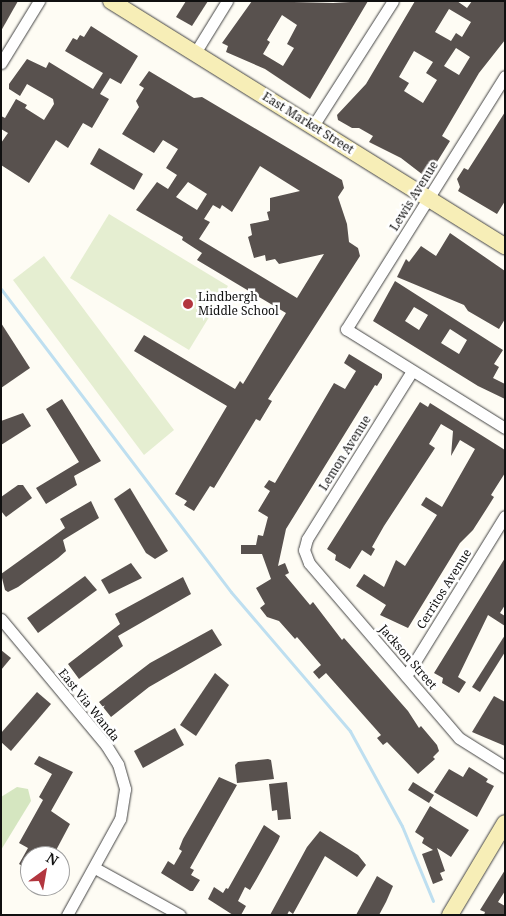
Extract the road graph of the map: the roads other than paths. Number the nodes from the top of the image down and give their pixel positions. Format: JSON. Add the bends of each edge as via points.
{"nodes":[{"id":1,"x":39,"y":1,"type":"edge"},
{"id":2,"x":111,"y":1,"type":"edge"},
{"id":3,"x":227,"y":1,"type":"edge"},
{"id":4,"x":393,"y":1,"type":"edge"},
{"id":5,"x":195,"y":53,"type":"junction"},
{"id":6,"x":1,"y":62,"type":"edge"},
{"id":7,"x":505,"y":76,"type":"edge"},
{"id":8,"x":313,"y":126,"type":"junction"},
{"id":9,"x":429,"y":198,"type":"junction"},
{"id":10,"x":505,"y":246,"type":"edge"},
{"id":11,"x":412,"y":371,"type":"junction"},
{"id":12,"x":505,"y":428,"type":"edge"},
{"id":13,"x":505,"y":516,"type":"edge"},
{"id":14,"x":304,"y":550,"type":"joint"},
{"id":15,"x":1,"y":619,"type":"edge"},
{"id":16,"x":406,"y":676,"type":"junction"},
{"id":17,"x":505,"y":767,"type":"edge"},
{"id":18,"x":505,"y":824,"type":"edge"},
{"id":19,"x":95,"y":868,"type":"junction"},
{"id":20,"x":67,"y":915,"type":"edge"},
{"id":21,"x":180,"y":915,"type":"edge"},
{"id":22,"x":450,"y":915,"type":"edge"}],
"edges":[{"from":1,"to":6,"type":"street"},
{"from":2,"to":5,"type":"street","name":"East Market Street"},
{"from":3,"to":5,"type":"street"},
{"from":4,"to":8,"type":"street"},
{"from":5,"to":8,"type":"street","name":"East Market Street"},
{"from":7,"to":9,"type":"street","name":"Lewis Avenue"},
{"from":8,"to":9,"type":"street","name":"East Market Street"},
{"from":9,"to":10,"type":"street","name":"East Market Street"},
{"from":9,"to":11,"type":"street","name":"Lewis Avenue","via":[[346,329]]},
{"from":11,"to":12,"type":"street"},
{"from":11,"to":14,"type":"street","name":"Lemon Avenue","via":[[307,539]]},
{"from":13,"to":16,"type":"street","name":"Cerritos Avenue"},
{"from":14,"to":16,"type":"street","name":"Jackson Street","via":[[309,563]]},
{"from":15,"to":19,"type":"street","name":"East Via Wanda","via":[[106,745],[118,764],[125,789],[120,819]]},
{"from":16,"to":17,"type":"street","name":"Jackson Street","via":[[459,738]]},
{"from":18,"to":22,"type":"street"},
{"from":19,"to":20,"type":"street","name":"East Via Wanda"},
{"from":19,"to":21,"type":"street"}]}
